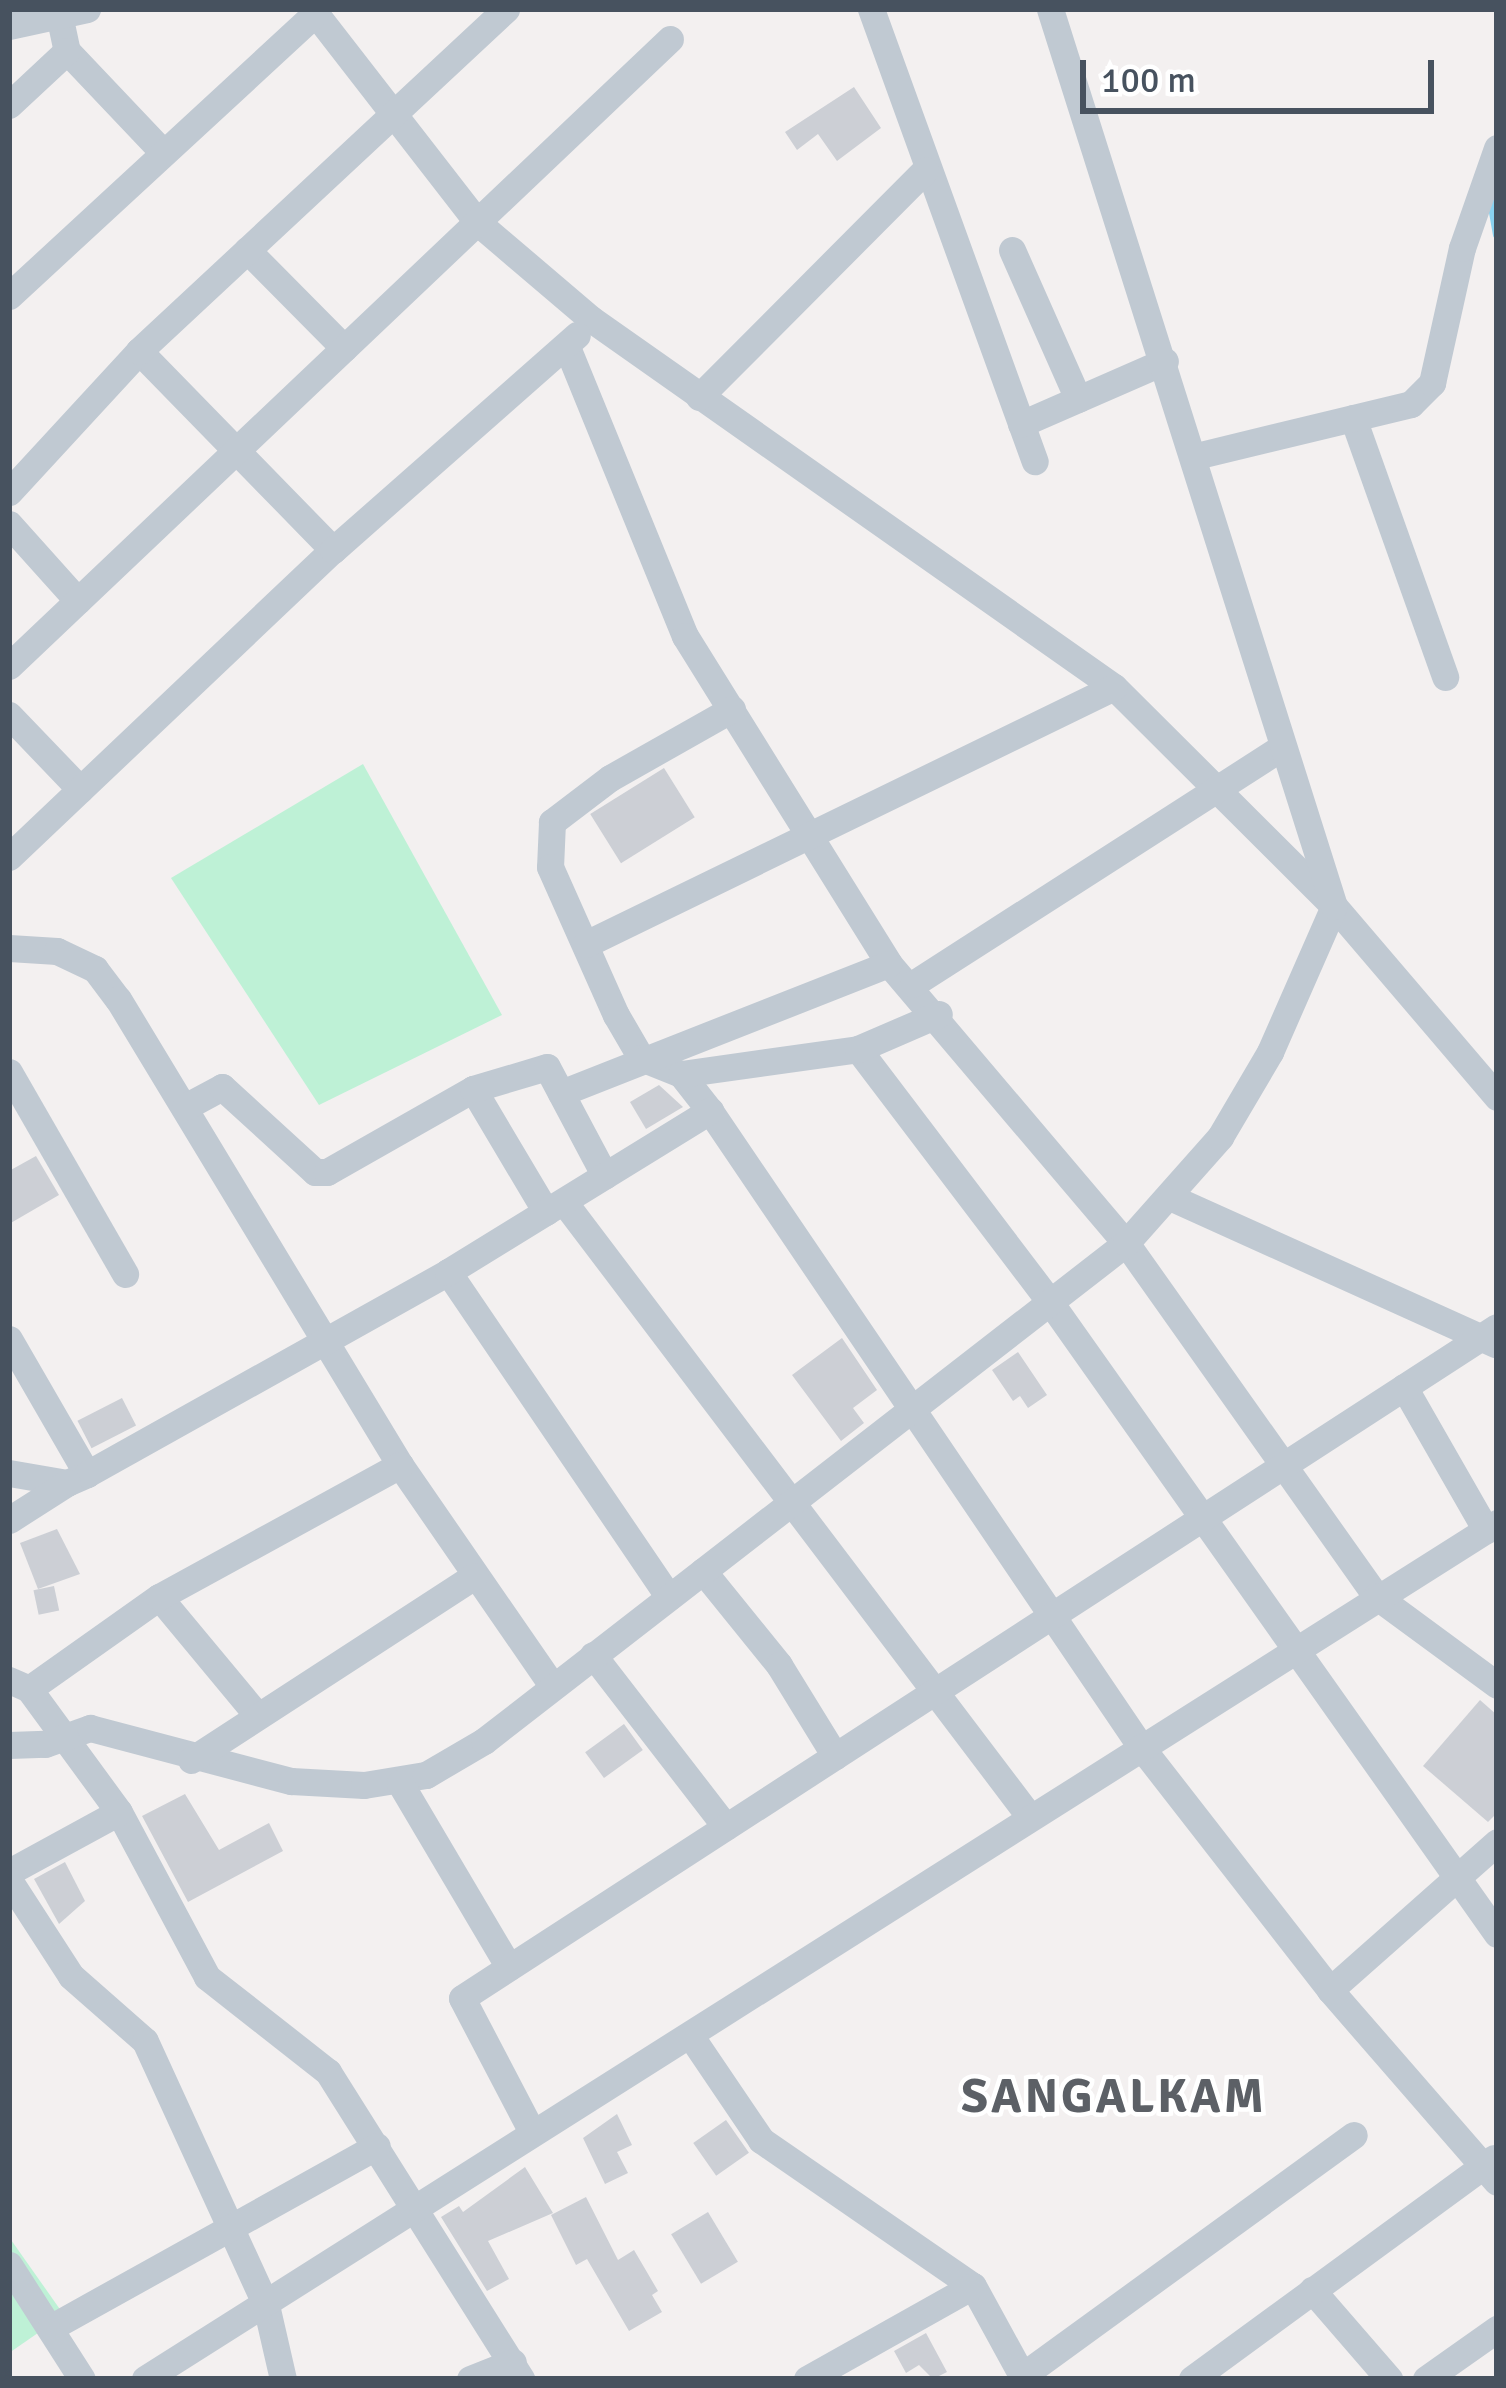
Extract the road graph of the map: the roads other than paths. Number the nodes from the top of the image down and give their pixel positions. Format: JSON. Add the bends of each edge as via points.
{"nodes":[{"id":1,"x":87,"y":9,"type":"edge"},
{"id":2,"x":506,"y":9,"type":"edge"},
{"id":3,"x":871,"y":9,"type":"edge"},
{"id":4,"x":1050,"y":9,"type":"edge"},
{"id":5,"x":314,"y":11,"type":"edge"},
{"id":6,"x":60,"y":19,"type":"junction"},
{"id":7,"x":9,"y":26,"type":"edge"},
{"id":8,"x":670,"y":39,"type":"dead end"},
{"id":9,"x":67,"y":51,"type":"junction"},
{"id":10,"x":9,"y":105,"type":"edge"},
{"id":11,"x":392,"y":115,"type":"junction"},
{"id":12,"x":1497,"y":148,"type":"edge"},
{"id":13,"x":160,"y":149,"type":"junction"},
{"id":14,"x":925,"y":170,"type":"junction"},
{"id":15,"x":477,"y":222,"type":"junction"},
{"id":16,"x":247,"y":250,"type":"junction"},
{"id":17,"x":1012,"y":250,"type":"dead end"},
{"id":18,"x":9,"y":296,"type":"edge"},
{"id":19,"x":591,"y":319,"type":"junction"},
{"id":20,"x":567,"y":346,"type":"junction"},
{"id":21,"x":344,"y":348,"type":"junction"},
{"id":22,"x":139,"y":351,"type":"junction"},
{"id":23,"x":1165,"y":361,"type":"junction"},
{"id":24,"x":699,"y":397,"type":"junction"},
{"id":25,"x":1078,"y":399,"type":"junction"},
{"id":26,"x":1353,"y":418,"type":"junction"},
{"id":27,"x":1021,"y":424,"type":"junction"},
{"id":28,"x":236,"y":451,"type":"junction"},
{"id":29,"x":1196,"y":456,"type":"junction"},
{"id":30,"x":1035,"y":461,"type":"dead end"},
{"id":31,"x":9,"y":492,"type":"edge"},
{"id":32,"x":9,"y":524,"type":"edge"},
{"id":33,"x":333,"y":550,"type":"junction"},
{"id":34,"x":78,"y":601,"type":"junction"},
{"id":35,"x":9,"y":666,"type":"edge"},
{"id":36,"x":1445,"y":677,"type":"dead end"},
{"id":37,"x":1114,"y":687,"type":"junction"},
{"id":38,"x":732,"y":709,"type":"junction"},
{"id":39,"x":9,"y":715,"type":"edge"},
{"id":40,"x":1281,"y":748,"type":"junction"},
{"id":41,"x":1216,"y":784,"type":"junction"},
{"id":42,"x":80,"y":789,"type":"junction"},
{"id":43,"x":812,"y":839,"type":"junction"},
{"id":44,"x":9,"y":857,"type":"edge"},
{"id":45,"x":1334,"y":906,"type":"junction"},
{"id":46,"x":586,"y":944,"type":"junction"},
{"id":47,"x":9,"y":948,"type":"edge"},
{"id":48,"x":889,"y":964,"type":"junction"},
{"id":49,"x":913,"y":984,"type":"junction"},
{"id":50,"x":939,"y":1014,"type":"junction"},
{"id":51,"x":857,"y":1049,"type":"junction"},
{"id":52,"x":641,"y":1058,"type":"junction"},
{"id":53,"x":9,"y":1072,"type":"edge"},
{"id":54,"x":681,"y":1074,"type":"junction"},
{"id":55,"x":473,"y":1089,"type":"junction"},
{"id":56,"x":561,"y":1093,"type":"junction"},
{"id":57,"x":1497,"y":1097,"type":"edge"},
{"id":58,"x":185,"y":1108,"type":"junction"},
{"id":59,"x":710,"y":1112,"type":"junction"},
{"id":60,"x":605,"y":1176,"type":"junction"},
{"id":61,"x":1172,"y":1198,"type":"junction"},
{"id":62,"x":555,"y":1207,"type":"junction"},
{"id":63,"x":1126,"y":1243,"type":"junction"},
{"id":64,"x":448,"y":1273,"type":"junction"},
{"id":65,"x":125,"y":1274,"type":"dead end"},
{"id":66,"x":1050,"y":1302,"type":"junction"},
{"id":67,"x":1493,"y":1335,"type":"edge"},
{"id":68,"x":9,"y":1339,"type":"edge"},
{"id":69,"x":328,"y":1341,"type":"junction"},
{"id":70,"x":1404,"y":1387,"type":"junction"},
{"id":71,"x":912,"y":1408,"type":"junction"},
{"id":72,"x":400,"y":1465,"type":"junction"},
{"id":73,"x":1284,"y":1466,"type":"junction"},
{"id":74,"x":9,"y":1473,"type":"edge"},
{"id":75,"x":77,"y":1478,"type":"junction"},
{"id":76,"x":791,"y":1503,"type":"junction"},
{"id":77,"x":1202,"y":1519,"type":"junction"},
{"id":78,"x":9,"y":1520,"type":"edge"},
{"id":79,"x":1491,"y":1527,"type":"edge"},
{"id":80,"x":703,"y":1570,"type":"junction"},
{"id":81,"x":474,"y":1576,"type":"junction"},
{"id":82,"x":1376,"y":1596,"type":"junction"},
{"id":83,"x":159,"y":1597,"type":"junction"},
{"id":84,"x":669,"y":1597,"type":"junction"},
{"id":85,"x":1052,"y":1616,"type":"junction"},
{"id":86,"x":1294,"y":1649,"type":"junction"},
{"id":87,"x":593,"y":1655,"type":"junction"},
{"id":88,"x":19,"y":1684,"type":"edge"},
{"id":89,"x":552,"y":1685,"type":"junction"},
{"id":90,"x":1497,"y":1685,"type":"edge"},
{"id":91,"x":935,"y":1692,"type":"junction"},
{"id":92,"x":256,"y":1714,"type":"junction"},
{"id":93,"x":65,"y":1737,"type":"junction"},
{"id":94,"x":9,"y":1745,"type":"edge"},
{"id":95,"x":1141,"y":1747,"type":"junction"},
{"id":96,"x":835,"y":1756,"type":"junction"},
{"id":97,"x":191,"y":1760,"type":"junction"},
{"id":98,"x":400,"y":1783,"type":"junction"},
{"id":99,"x":119,"y":1812,"type":"junction"},
{"id":100,"x":1030,"y":1817,"type":"junction"},
{"id":101,"x":726,"y":1827,"type":"junction"},
{"id":102,"x":1497,"y":1842,"type":"edge"},
{"id":103,"x":9,"y":1876,"type":"edge"},
{"id":104,"x":1456,"y":1881,"type":"junction"},
{"id":105,"x":1497,"y":1934,"type":"edge"},
{"id":106,"x":509,"y":1967,"type":"junction"},
{"id":107,"x":1330,"y":1990,"type":"junction"},
{"id":108,"x":690,"y":2035,"type":"junction"},
{"id":109,"x":532,"y":2132,"type":"junction"},
{"id":110,"x":1354,"y":2135,"type":"dead end"},
{"id":111,"x":376,"y":2146,"type":"junction"},
{"id":112,"x":1492,"y":2168,"type":"edge"},
{"id":113,"x":418,"y":2207,"type":"junction"},
{"id":114,"x":228,"y":2234,"type":"junction"},
{"id":115,"x":9,"y":2265,"type":"edge"},
{"id":116,"x":973,"y":2286,"type":"junction"},
{"id":117,"x":1312,"y":2290,"type":"junction"},
{"id":118,"x":266,"y":2305,"type":"junction"},
{"id":119,"x":50,"y":2328,"type":"junction"},
{"id":120,"x":1497,"y":2329,"type":"edge"},
{"id":121,"x":517,"y":2371,"type":"edge"},
{"id":122,"x":1023,"y":2378,"type":"edge"},
{"id":123,"x":82,"y":2379,"type":"edge"},
{"id":124,"x":145,"y":2379,"type":"edge"},
{"id":125,"x":283,"y":2379,"type":"edge"},
{"id":126,"x":470,"y":2379,"type":"edge"},
{"id":127,"x":807,"y":2379,"type":"edge"},
{"id":128,"x":1192,"y":2379,"type":"edge"},
{"id":129,"x":1389,"y":2379,"type":"edge"},
{"id":130,"x":1426,"y":2379,"type":"edge"}],
"edges":[{"from":1,"to":6,"type":"street"},
{"from":2,"to":11,"type":"street"},
{"from":3,"to":14,"type":"street","via":[[897,65]]},
{"from":4,"to":23,"type":"street"},
{"from":5,"to":11,"type":"street"},
{"from":5,"to":13,"type":"street"},
{"from":6,"to":7,"type":"street"},
{"from":6,"to":9,"type":"street"},
{"from":8,"to":15,"type":"street"},
{"from":9,"to":10,"type":"street"},
{"from":9,"to":13,"type":"street"},
{"from":11,"to":15,"type":"street"},
{"from":11,"to":16,"type":"street"},
{"from":12,"to":26,"type":"street","via":[[1478,188],[1432,383],[1411,404]]},
{"from":13,"to":18,"type":"street"},
{"from":14,"to":24,"type":"street"},
{"from":14,"to":27,"type":"street"},
{"from":15,"to":19,"type":"street"},
{"from":15,"to":21,"type":"street"},
{"from":16,"to":21,"type":"street"},
{"from":16,"to":22,"type":"street"},
{"from":17,"to":25,"type":"street"},
{"from":19,"to":20,"type":"street"},
{"from":19,"to":24,"type":"street"},
{"from":20,"to":33,"type":"street"},
{"from":20,"to":38,"type":"street","via":[[678,620]]},
{"from":21,"to":28,"type":"street"},
{"from":22,"to":28,"type":"street"},
{"from":22,"to":31,"type":"street"},
{"from":23,"to":25,"type":"street"},
{"from":23,"to":29,"type":"street"},
{"from":24,"to":37,"type":"street"},
{"from":25,"to":27,"type":"street"},
{"from":26,"to":29,"type":"street"},
{"from":26,"to":36,"type":"street"},
{"from":27,"to":30,"type":"street"},
{"from":28,"to":33,"type":"street"},
{"from":28,"to":34,"type":"street"},
{"from":29,"to":40,"type":"street"},
{"from":32,"to":34,"type":"street"},
{"from":33,"to":42,"type":"street"},
{"from":34,"to":35,"type":"street"},
{"from":37,"to":41,"type":"street"},
{"from":37,"to":43,"type":"street"},
{"from":38,"to":43,"type":"street"},
{"from":38,"to":46,"type":"street","via":[[610,778],[552,822],[550,867]]},
{"from":39,"to":42,"type":"street"},
{"from":40,"to":41,"type":"street"},
{"from":40,"to":45,"type":"street"},
{"from":41,"to":45,"type":"street"},
{"from":41,"to":49,"type":"street"},
{"from":42,"to":44,"type":"street"},
{"from":43,"to":46,"type":"street"},
{"from":43,"to":48,"type":"street"},
{"from":45,"to":57,"type":"street"},
{"from":45,"to":61,"type":"street","via":[[1270,1052]]},
{"from":46,"to":52,"type":"street"},
{"from":47,"to":58,"type":"street","via":[[57,951],[95,969]]},
{"from":48,"to":49,"type":"street"},
{"from":48,"to":52,"type":"street"},
{"from":49,"to":50,"type":"street"},
{"from":50,"to":51,"type":"street"},
{"from":50,"to":63,"type":"street"},
{"from":51,"to":54,"type":"street"},
{"from":51,"to":66,"type":"street"},
{"from":52,"to":54,"type":"street"},
{"from":52,"to":56,"type":"street"},
{"from":53,"to":65,"type":"street"},
{"from":54,"to":59,"type":"street"},
{"from":55,"to":56,"type":"street","via":[[547,1067]]},
{"from":55,"to":58,"type":"street","via":[[327,1172],[315,1172],[222,1087]]},
{"from":55,"to":62,"type":"street"},
{"from":56,"to":60,"type":"street"},
{"from":58,"to":69,"type":"street"},
{"from":59,"to":60,"type":"street"},
{"from":59,"to":71,"type":"street"},
{"from":60,"to":62,"type":"street"},
{"from":61,"to":63,"type":"street"},
{"from":61,"to":67,"type":"street"},
{"from":62,"to":64,"type":"street"},
{"from":62,"to":76,"type":"street"},
{"from":63,"to":66,"type":"street"},
{"from":63,"to":73,"type":"street"},
{"from":64,"to":69,"type":"street"},
{"from":64,"to":84,"type":"street"},
{"from":66,"to":71,"type":"street"},
{"from":66,"to":77,"type":"street"},
{"from":67,"to":70,"type":"street"},
{"from":68,"to":75,"type":"street"},
{"from":69,"to":72,"type":"street"},
{"from":69,"to":75,"type":"street"},
{"from":70,"to":73,"type":"street"},
{"from":70,"to":79,"type":"street"},
{"from":71,"to":76,"type":"street"},
{"from":71,"to":85,"type":"street"},
{"from":72,"to":81,"type":"street"},
{"from":72,"to":83,"type":"street"},
{"from":73,"to":77,"type":"street"},
{"from":73,"to":82,"type":"street"},
{"from":74,"to":75,"type":"street"},
{"from":75,"to":78,"type":"street"},
{"from":76,"to":80,"type":"street"},
{"from":76,"to":91,"type":"street"},
{"from":77,"to":85,"type":"street"},
{"from":77,"to":86,"type":"street"},
{"from":79,"to":82,"type":"street"},
{"from":80,"to":84,"type":"street"},
{"from":80,"to":96,"type":"street","via":[[779,1665]]},
{"from":81,"to":89,"type":"street"},
{"from":81,"to":92,"type":"street"},
{"from":82,"to":86,"type":"street"},
{"from":82,"to":90,"type":"street"},
{"from":83,"to":88,"type":"street"},
{"from":83,"to":92,"type":"street"},
{"from":84,"to":87,"type":"street"},
{"from":85,"to":91,"type":"street"},
{"from":85,"to":95,"type":"street"},
{"from":86,"to":95,"type":"street"},
{"from":86,"to":104,"type":"street"},
{"from":87,"to":89,"type":"street"},
{"from":87,"to":101,"type":"street"},
{"from":88,"to":93,"type":"street"},
{"from":89,"to":98,"type":"street","via":[[469,1751]]},
{"from":91,"to":96,"type":"street"},
{"from":91,"to":100,"type":"street"},
{"from":92,"to":97,"type":"street"},
{"from":93,"to":94,"type":"street"},
{"from":93,"to":97,"type":"street","via":[[90,1728]]},
{"from":93,"to":99,"type":"street"},
{"from":95,"to":100,"type":"street"},
{"from":95,"to":107,"type":"street"},
{"from":96,"to":101,"type":"street"},
{"from":97,"to":98,"type":"street","via":[[291,1781]]},
{"from":98,"to":106,"type":"street"},
{"from":99,"to":103,"type":"street"},
{"from":99,"to":111,"type":"street","via":[[207,1977],[328,2072]]},
{"from":100,"to":108,"type":"street"},
{"from":101,"to":106,"type":"street"},
{"from":102,"to":104,"type":"street"},
{"from":103,"to":114,"type":"street","via":[[71,1976],[145,2041]]},
{"from":104,"to":105,"type":"street"},
{"from":104,"to":107,"type":"street"},
{"from":106,"to":109,"type":"street","via":[[462,1998]]},
{"from":107,"to":112,"type":"street"},
{"from":108,"to":109,"type":"street"},
{"from":108,"to":116,"type":"street","via":[[761,2140]]},
{"from":109,"to":113,"type":"street"},
{"from":110,"to":122,"type":"street"},
{"from":111,"to":113,"type":"street"},
{"from":111,"to":114,"type":"street"},
{"from":112,"to":117,"type":"street"},
{"from":113,"to":118,"type":"street"},
{"from":113,"to":121,"type":"street"},
{"from":114,"to":118,"type":"street"},
{"from":114,"to":119,"type":"street"},
{"from":115,"to":119,"type":"street"},
{"from":116,"to":122,"type":"street"},
{"from":116,"to":127,"type":"street"},
{"from":117,"to":128,"type":"street"},
{"from":117,"to":129,"type":"street"},
{"from":118,"to":124,"type":"street"},
{"from":118,"to":125,"type":"street"},
{"from":119,"to":123,"type":"street"},
{"from":120,"to":130,"type":"street"},
{"from":121,"to":126,"type":"street"}]}
